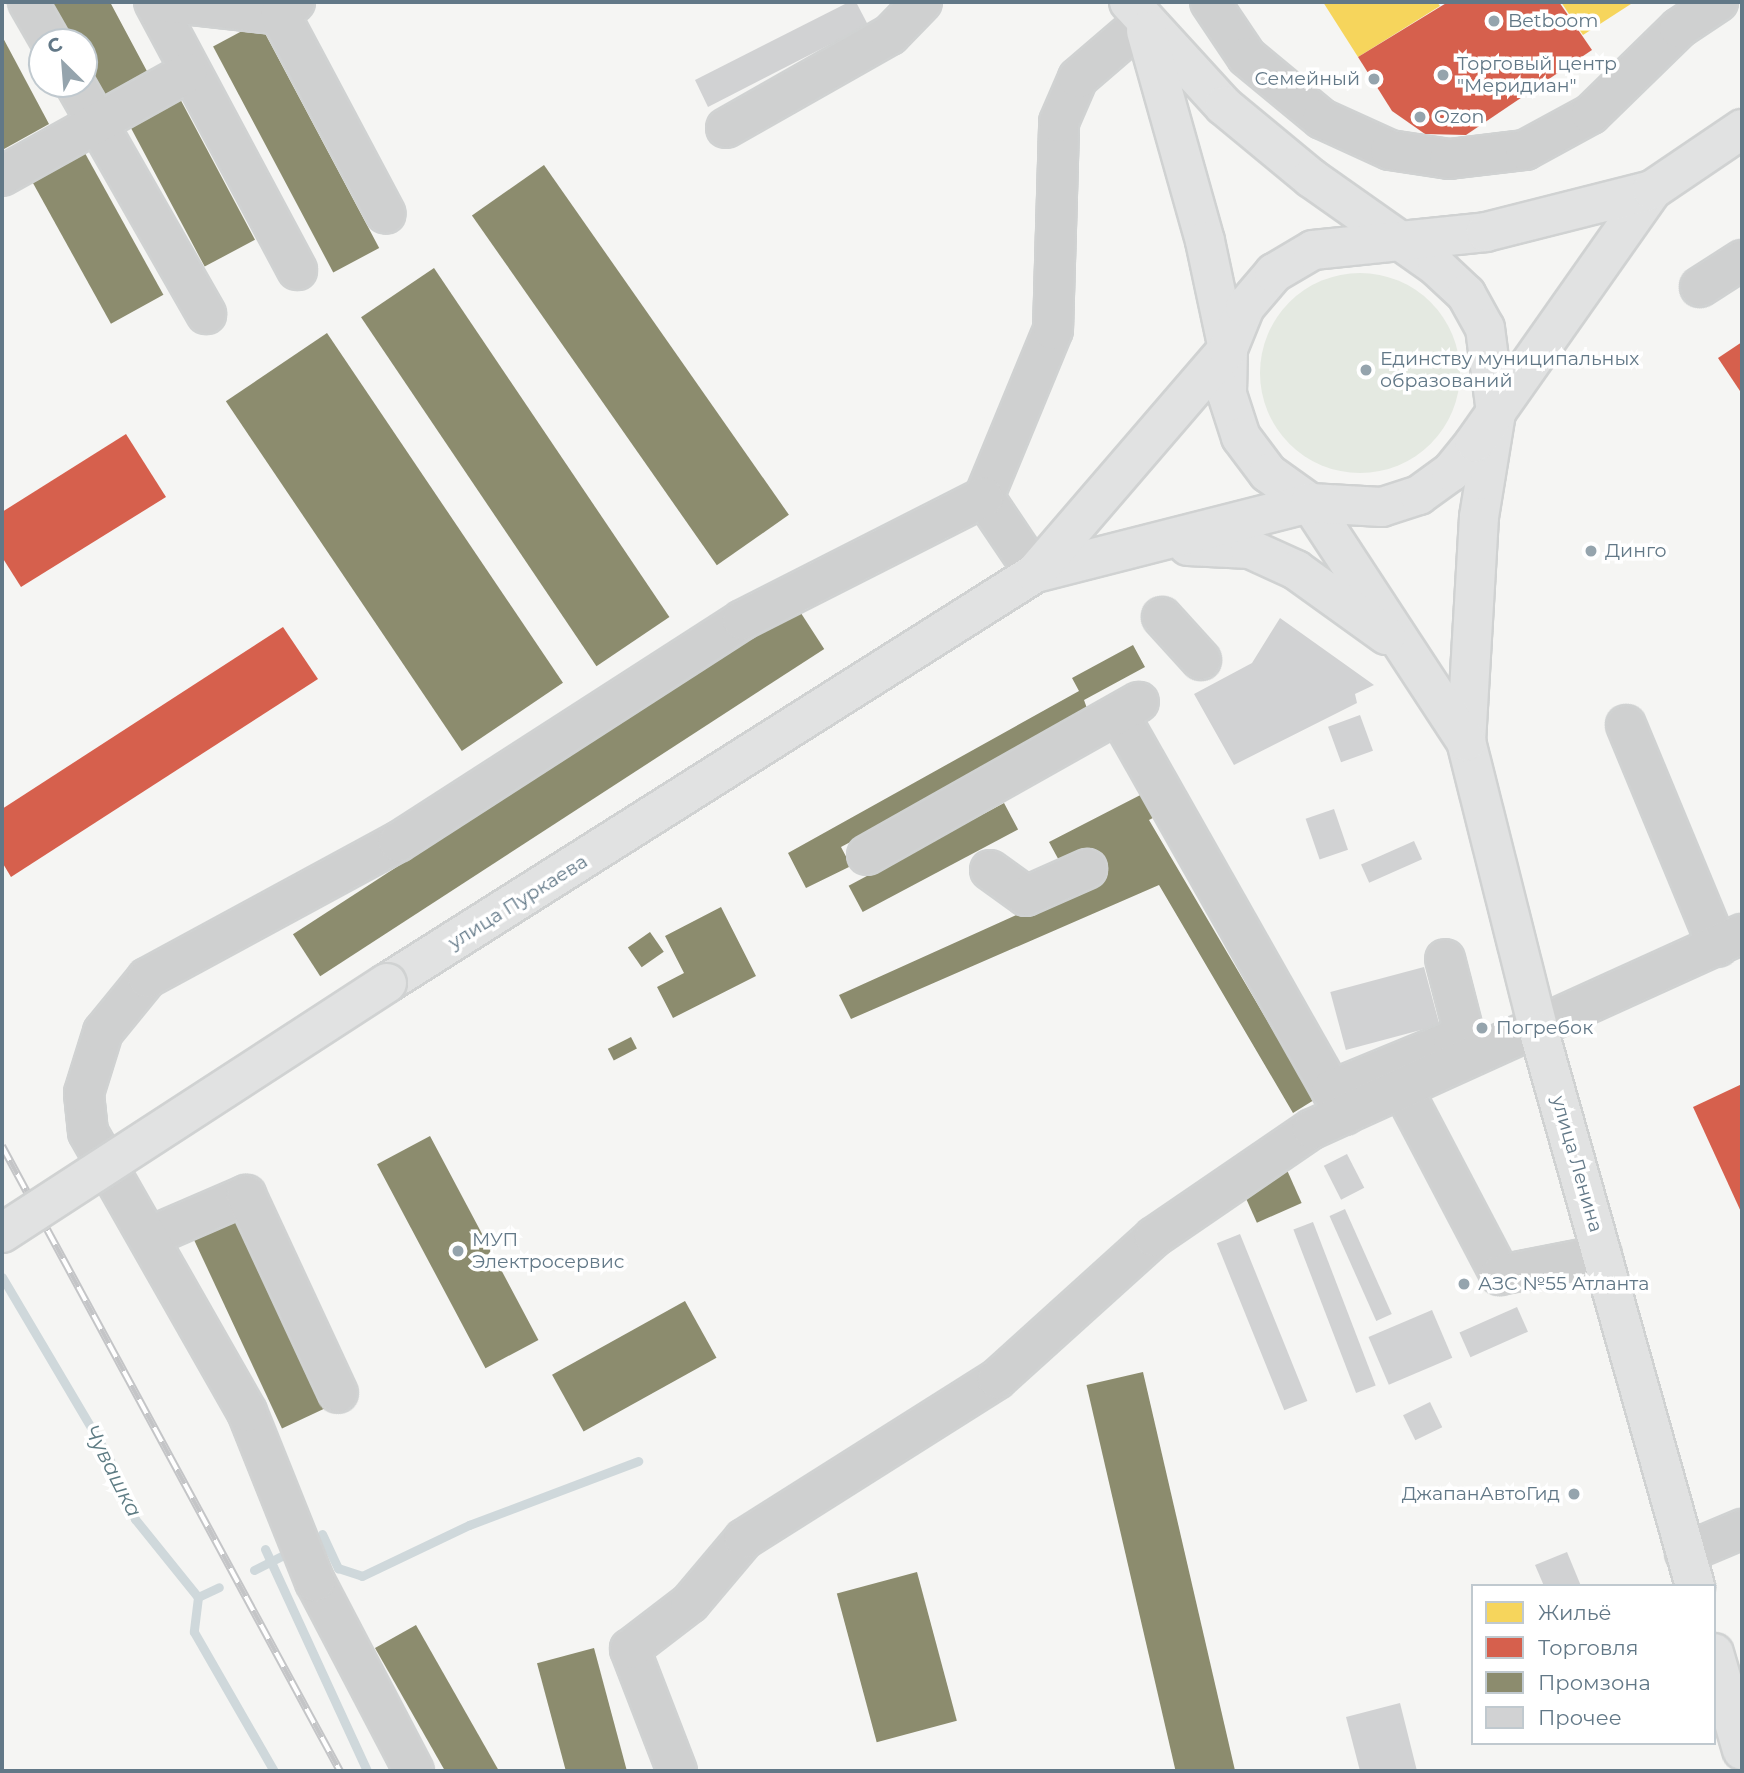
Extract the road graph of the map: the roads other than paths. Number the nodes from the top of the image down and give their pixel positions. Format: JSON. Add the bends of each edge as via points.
{"nodes":[{"id":1,"x":28,"y":2,"type":"edge"},
{"id":2,"x":154,"y":2,"type":"edge"},
{"id":3,"x":165,"y":2,"type":"edge"},
{"id":4,"x":922,"y":2,"type":"edge"},
{"id":5,"x":1210,"y":2,"type":"edge"},
{"id":6,"x":1718,"y":2,"type":"edge"},
{"id":7,"x":287,"y":8,"type":"edge"},
{"id":8,"x":1136,"y":12,"type":"edge"},
{"id":9,"x":43,"y":28,"type":"edge"},
{"id":10,"x":187,"y":73,"type":"junction"},
{"id":11,"x":83,"y":98,"type":"edge"},
{"id":12,"x":97,"y":122,"type":"junction"},
{"id":13,"x":726,"y":128,"type":"dead end"},
{"id":14,"x":1742,"y":129,"type":"edge"},
{"id":15,"x":2,"y":176,"type":"edge"},
{"id":16,"x":1653,"y":190,"type":"junction"},
{"id":17,"x":386,"y":214,"type":"dead end"},
{"id":18,"x":1404,"y":245,"type":"junction"},
{"id":19,"x":1742,"y":260,"type":"edge"},
{"id":20,"x":297,"y":270,"type":"dead end"},
{"id":21,"x":1700,"y":287,"type":"dead end"},
{"id":22,"x":206,"y":314,"type":"dead end"},
{"id":23,"x":1228,"y":349,"type":"junction"},
{"id":24,"x":1496,"y":413,"type":"junction"},
{"id":25,"x":985,"y":497,"type":"junction"},
{"id":26,"x":1310,"y":503,"type":"junction"},
{"id":27,"x":1099,"y":557,"type":"junction"},
{"id":28,"x":1035,"y":573,"type":"junction"},
{"id":29,"x":1162,"y":617,"type":"dead end"},
{"id":30,"x":1401,"y":646,"type":"junction"},
{"id":31,"x":1201,"y":660,"type":"dead end"},
{"id":32,"x":1626,"y":725,"type":"dead end"},
{"id":33,"x":1466,"y":741,"type":"junction"},
{"id":34,"x":867,"y":855,"type":"dead end"},
{"id":35,"x":1087,"y":869,"type":"dead end"},
{"id":36,"x":990,"y":870,"type":"dead end"},
{"id":37,"x":1730,"y":941,"type":"edge"},
{"id":38,"x":1445,"y":959,"type":"dead end"},
{"id":39,"x":1539,"y":1032,"type":"junction"},
{"id":40,"x":1403,"y":1090,"type":"junction"},
{"id":41,"x":1338,"y":1102,"type":"junction"},
{"id":42,"x":2,"y":1233,"type":"edge"},
{"id":43,"x":149,"y":1237,"type":"junction"},
{"id":44,"x":1602,"y":1255,"type":"junction"},
{"id":45,"x":338,"y":1393,"type":"dead end"},
{"id":46,"x":1742,"y":1529,"type":"edge"},
{"id":47,"x":1690,"y":1569,"type":"edge"},
{"id":48,"x":1716,"y":1660,"type":"edge"},
{"id":49,"x":1742,"y":1750,"type":"edge"},
{"id":50,"x":414,"y":1771,"type":"edge"},
{"id":51,"x":677,"y":1771,"type":"edge"}],
"edges":[{"from":1,"to":9,"type":"street"},
{"from":2,"to":10,"type":"street"},
{"from":3,"to":7,"type":"street"},
{"from":4,"to":13,"type":"street","via":[[890,35]]},
{"from":5,"to":6,"type":"street","via":[[1247,57],[1322,119],[1390,150],[1449,159],[1525,150],[1591,114],[1679,28]]},
{"from":7,"to":17,"type":"street"},
{"from":8,"to":18,"type":"main road","via":[[1224,106]]},
{"from":8,"to":23,"type":"main road","via":[[1179,132]]},
{"from":8,"to":25,"type":"street","via":[[1078,78],[1059,122],[1053,330]]},
{"from":10,"to":12,"type":"street"},
{"from":10,"to":20,"type":"street"},
{"from":11,"to":12,"type":"street"},
{"from":12,"to":15,"type":"street"},
{"from":12,"to":22,"type":"street"},
{"from":14,"to":16,"type":"main road"},
{"from":16,"to":18,"type":"main road"},
{"from":16,"to":24,"type":"main road"},
{"from":18,"to":23,"type":"main road","via":[[1358,242],[1313,250],[1284,267],[1245,307]]},
{"from":18,"to":24,"type":"main road","via":[[1466,294],[1485,328]]},
{"from":19,"to":21,"type":"street"},
{"from":23,"to":26,"type":"main road","via":[[1227,394],[1241,437],[1268,472]]},
{"from":23,"to":28,"type":"main road"},
{"from":24,"to":26,"type":"main road","via":[[1451,472],[1419,495],[1382,507]]},
{"from":24,"to":33,"type":"main road","via":[[1479,517]]},
{"from":25,"to":28,"type":"street"},
{"from":25,"to":43,"type":"street","via":[[742,620],[398,842],[146,978],[103,1032],[84,1093],[88,1132]]},
{"from":26,"to":27,"type":"main road"},
{"from":26,"to":30,"type":"main road"},
{"from":27,"to":28,"type":"main road"},
{"from":27,"to":30,"type":"main road","via":[[1200,544],[1250,549],[1296,570]]},
{"from":28,"to":42,"type":"main road","name":"улица Пуркаева","bridge":true},
{"from":29,"to":31,"type":"street"},
{"from":30,"to":33,"type":"main road"},
{"from":32,"to":37,"type":"street"},
{"from":33,"to":39,"type":"main road","name":"улица Ленина"},
{"from":34,"to":41,"type":"street","via":[[1131,713]]},
{"from":35,"to":36,"type":"street","via":[[1026,895]]},
{"from":37,"to":39,"type":"street"},
{"from":38,"to":41,"type":"street","via":[[1462,1025],[1453,1040]]},
{"from":39,"to":40,"type":"street"},
{"from":39,"to":44,"type":"main road","name":"улица Ленина"},
{"from":40,"to":41,"type":"street"},
{"from":40,"to":44,"type":"street","via":[[1500,1275]]},
{"from":41,"to":51,"type":"street","via":[[1312,1129],[1154,1237],[998,1379],[744,1539],[690,1603],[630,1649]]},
{"from":43,"to":45,"type":"street","via":[[255,1196]]},
{"from":43,"to":50,"type":"street","via":[[247,1412],[315,1582]]},
{"from":44,"to":47,"type":"main road","name":"улица Ленина"},
{"from":46,"to":47,"type":"street"},
{"from":48,"to":49,"type":"main road"}]}
